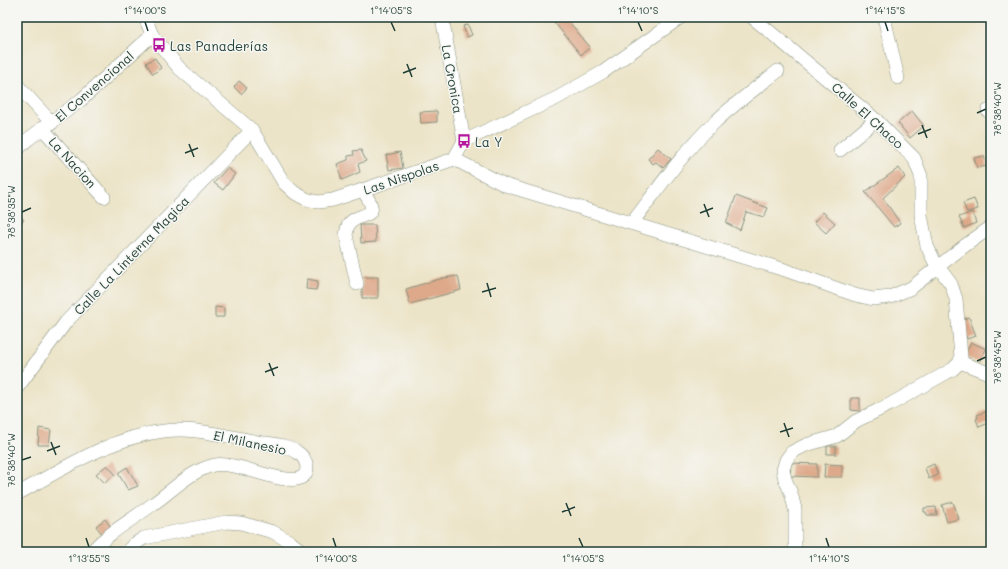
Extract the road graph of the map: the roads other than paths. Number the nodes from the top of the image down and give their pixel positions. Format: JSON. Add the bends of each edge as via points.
{"nodes":[{"id":1,"x":145,"y":17,"type":"edge"},
{"id":2,"x":442,"y":17,"type":"edge"},
{"id":3,"x":681,"y":17,"type":"edge"},
{"id":4,"x":752,"y":17,"type":"edge"},
{"id":5,"x":884,"y":17,"type":"edge"},
{"id":6,"x":152,"y":35,"type":"junction"},
{"id":7,"x":778,"y":71,"type":"dead end"},
{"id":8,"x":898,"y":78,"type":"dead end"},
{"id":9,"x":17,"y":85,"type":"edge"},
{"id":10,"x":876,"y":120,"type":"junction"},
{"id":11,"x":47,"y":126,"type":"junction"},
{"id":12,"x":252,"y":130,"type":"junction"},
{"id":13,"x":464,"y":141,"type":"junction"},
{"id":14,"x":17,"y":150,"type":"edge"},
{"id":15,"x":840,"y":150,"type":"dead end"},
{"id":16,"x":454,"y":159,"type":"junction"},
{"id":17,"x":363,"y":190,"type":"junction"},
{"id":18,"x":104,"y":197,"type":"dead end"},
{"id":19,"x":632,"y":223,"type":"junction"},
{"id":20,"x":991,"y":227,"type":"edge"},
{"id":21,"x":937,"y":267,"type":"junction"},
{"id":22,"x":357,"y":284,"type":"dead end"},
{"id":23,"x":960,"y":362,"type":"junction"},
{"id":24,"x":991,"y":374,"type":"edge"},
{"id":25,"x":17,"y":388,"type":"edge"},
{"id":26,"x":17,"y":494,"type":"edge"},
{"id":27,"x":91,"y":552,"type":"edge"},
{"id":28,"x":127,"y":552,"type":"edge"},
{"id":29,"x":303,"y":552,"type":"edge"},
{"id":30,"x":795,"y":552,"type":"edge"}],
"edges":[{"from":1,"to":6,"type":"street","name":"Las Nispolas"},
{"from":2,"to":13,"type":"street","name":"La Cronica"},
{"from":3,"to":13,"type":"street","via":[[602,72],[563,95]]},
{"from":4,"to":10,"type":"street","name":"Calle El Chaco"},
{"from":5,"to":8,"type":"street"},
{"from":6,"to":11,"type":"street","name":"El Convencional","via":[[81,100]]},
{"from":6,"to":12,"type":"street","name":"Las Nispolas","via":[[180,69]]},
{"from":7,"to":19,"type":"street","via":[[713,124],[684,156]]},
{"from":9,"to":11,"type":"street","name":"La Nacion"},
{"from":10,"to":15,"type":"street"},
{"from":10,"to":21,"type":"street","name":"Calle El Chaco","via":[[909,152],[917,165],[921,182],[924,236]]},
{"from":11,"to":14,"type":"street","name":"El Convencional"},
{"from":11,"to":18,"type":"street","name":"La Nacion"},
{"from":12,"to":17,"type":"street","name":"Las Nispolas","via":[[284,183],[300,196],[318,202]]},
{"from":12,"to":25,"type":"street","name":"Calle La Linterna Magica","via":[[66,322]]},
{"from":13,"to":16,"type":"street","name":"Las Nispolas"},
{"from":16,"to":17,"type":"street","name":"Las Nispolas"},
{"from":16,"to":19,"type":"street","via":[[505,184]]},
{"from":17,"to":22,"type":"street","via":[[370,200],[371,209],[364,216],[351,222],[346,235]]},
{"from":19,"to":21,"type":"street","via":[[873,299],[890,297],[910,288]]},
{"from":20,"to":21,"type":"street"},
{"from":21,"to":23,"type":"street","name":"Calle El Chaco","via":[[951,284],[956,299]]},
{"from":23,"to":24,"type":"street"},
{"from":23,"to":30,"type":"street","via":[[943,376],[856,421],[837,436],[806,445],[789,456],[783,470],[795,509]]},
{"from":26,"to":27,"type":"street","name":"El Milanesio","via":[[85,457],[128,438],[164,431],[194,430],[284,446],[298,452],[306,461],[307,470],[303,477],[294,480],[227,464],[214,465],[193,473],[154,504],[111,532]]},
{"from":28,"to":29,"type":"street","via":[[144,538],[226,522],[241,523],[273,532]]}]}
